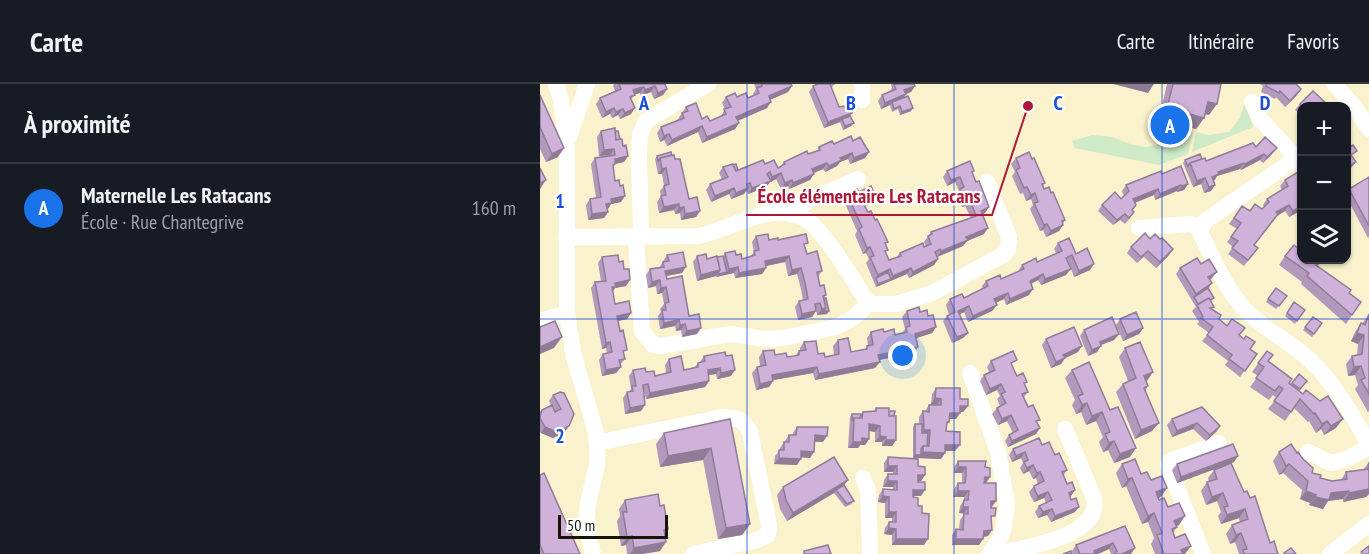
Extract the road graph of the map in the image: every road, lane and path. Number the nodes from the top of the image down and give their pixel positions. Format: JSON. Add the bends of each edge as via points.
{"nodes":[{"id":1,"x":556,"y":84,"type":"edge"},
{"id":2,"x":587,"y":84,"type":"edge"},
{"id":3,"x":708,"y":84,"type":"edge"},
{"id":4,"x":1334,"y":84,"type":"edge"},
{"id":5,"x":1252,"y":102,"type":"dead end"},
{"id":6,"x":1369,"y":129,"type":"edge"},
{"id":7,"x":567,"y":144,"type":"junction"},
{"id":8,"x":858,"y":179,"type":"dead end"},
{"id":9,"x":987,"y":182,"type":"dead end"},
{"id":10,"x":793,"y":213,"type":"junction"},
{"id":11,"x":1200,"y":227,"type":"junction"},
{"id":12,"x":1139,"y":228,"type":"dead end"},
{"id":13,"x":566,"y":237,"type":"junction"},
{"id":14,"x":639,"y":237,"type":"junction"},
{"id":15,"x":869,"y":303,"type":"junction"},
{"id":16,"x":567,"y":313,"type":"junction"},
{"id":17,"x":540,"y":321,"type":"edge"},
{"id":18,"x":970,"y":372,"type":"dead end"},
{"id":19,"x":1065,"y":429,"type":"dead end"},
{"id":20,"x":1368,"y":439,"type":"edge"},
{"id":21,"x":597,"y":443,"type":"junction"},
{"id":22,"x":1219,"y":444,"type":"dead end"},
{"id":23,"x":1308,"y":452,"type":"dead end"},
{"id":24,"x":863,"y":478,"type":"dead end"},
{"id":25,"x":1369,"y":524,"type":"edge"},
{"id":26,"x":990,"y":553,"type":"edge"},
{"id":27,"x":593,"y":554,"type":"edge"},
{"id":28,"x":693,"y":554,"type":"edge"},
{"id":29,"x":870,"y":554,"type":"edge"},
{"id":30,"x":1203,"y":554,"type":"edge"},
{"id":31,"x":1330,"y":554,"type":"edge"}],
"edges":[{"from":1,"to":7,"type":"street"},
{"from":2,"to":7,"type":"street"},
{"from":3,"to":14,"type":"street","via":[[646,122],[640,135]]},
{"from":4,"to":6,"type":"street"},
{"from":5,"to":11,"type":"street","via":[[1260,119],[1293,158]]},
{"from":7,"to":13,"type":"street"},
{"from":8,"to":10,"type":"street","via":[[808,200]]},
{"from":9,"to":15,"type":"street","via":[[1009,237],[1008,250],[930,294],[896,303]]},
{"from":10,"to":14,"type":"street","via":[[772,213],[698,236]]},
{"from":10,"to":15,"type":"street","via":[[811,223]]},
{"from":11,"to":12,"type":"street","via":[[1191,224]]},
{"from":11,"to":20,"type":"street","via":[[1219,271],[1240,303],[1311,361],[1331,383]]},
{"from":13,"to":14,"type":"street"},
{"from":13,"to":16,"type":"street"},
{"from":14,"to":15,"type":"street","via":[[642,332],[653,345],[730,334],[783,339],[836,327]]},
{"from":16,"to":17,"type":"street"},
{"from":16,"to":21,"type":"street","via":[[573,353]]},
{"from":18,"to":26,"type":"street","via":[[998,452],[1007,506],[1003,531]]},
{"from":19,"to":26,"type":"street","via":[[1094,498],[1094,512],[1067,535],[999,554]]},
{"from":20,"to":23,"type":"street","via":[[1347,459],[1331,463]]},
{"from":21,"to":27,"type":"street","via":[[586,525]]},
{"from":21,"to":28,"type":"street","via":[[722,417],[746,424],[768,535]]},
{"from":22,"to":30,"type":"street","via":[[1168,465]]},
{"from":24,"to":29,"type":"street","via":[[868,490]]},
{"from":25,"to":31,"type":"street"}]}
